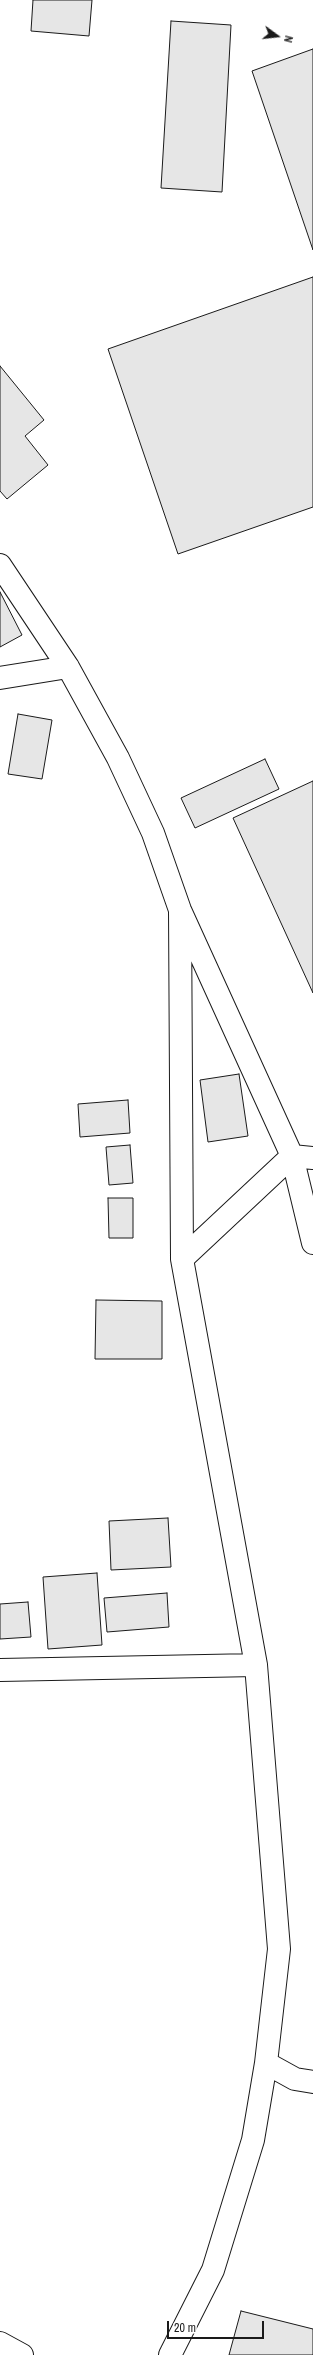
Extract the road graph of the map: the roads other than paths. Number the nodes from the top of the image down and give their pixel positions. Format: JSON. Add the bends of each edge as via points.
{"nodes":[{"id":1,"x":0,"y":565,"type":"edge"},
{"id":2,"x":68,"y":666,"type":"junction"},
{"id":3,"x":0,"y":678,"type":"edge"},
{"id":4,"x":180,"y":910,"type":"junction"},
{"id":5,"x":292,"y":1156,"type":"junction"},
{"id":6,"x":313,"y":1158,"type":"edge"},
{"id":7,"x":313,"y":1243,"type":"edge"},
{"id":8,"x":182,"y":1260,"type":"junction"},
{"id":9,"x":256,"y":1665,"type":"junction"},
{"id":10,"x":0,"y":1670,"type":"edge"},
{"id":11,"x":266,"y":2063,"type":"junction"},
{"id":12,"x":313,"y":2082,"type":"edge"},
{"id":13,"x":0,"y":2343,"type":"edge"},
{"id":14,"x":22,"y":2355,"type":"edge"},
{"id":15,"x":170,"y":2355,"type":"edge"}],
"edges":[{"from":1,"to":2,"type":"street"},
{"from":2,"to":3,"type":"street"},
{"from":2,"to":4,"type":"street","via":[[118,758],[153,833]]},
{"from":4,"to":5,"type":"street"},
{"from":4,"to":8,"type":"street"},
{"from":5,"to":6,"type":"street"},
{"from":5,"to":7,"type":"street"},
{"from":5,"to":8,"type":"street"},
{"from":8,"to":9,"type":"street"},
{"from":9,"to":10,"type":"street"},
{"from":9,"to":11,"type":"street","via":[[279,1949]]},
{"from":11,"to":12,"type":"street","via":[[295,2079]]},
{"from":11,"to":15,"type":"street","via":[[253,2140],[213,2270]]},
{"from":13,"to":14,"type":"street"}]}
